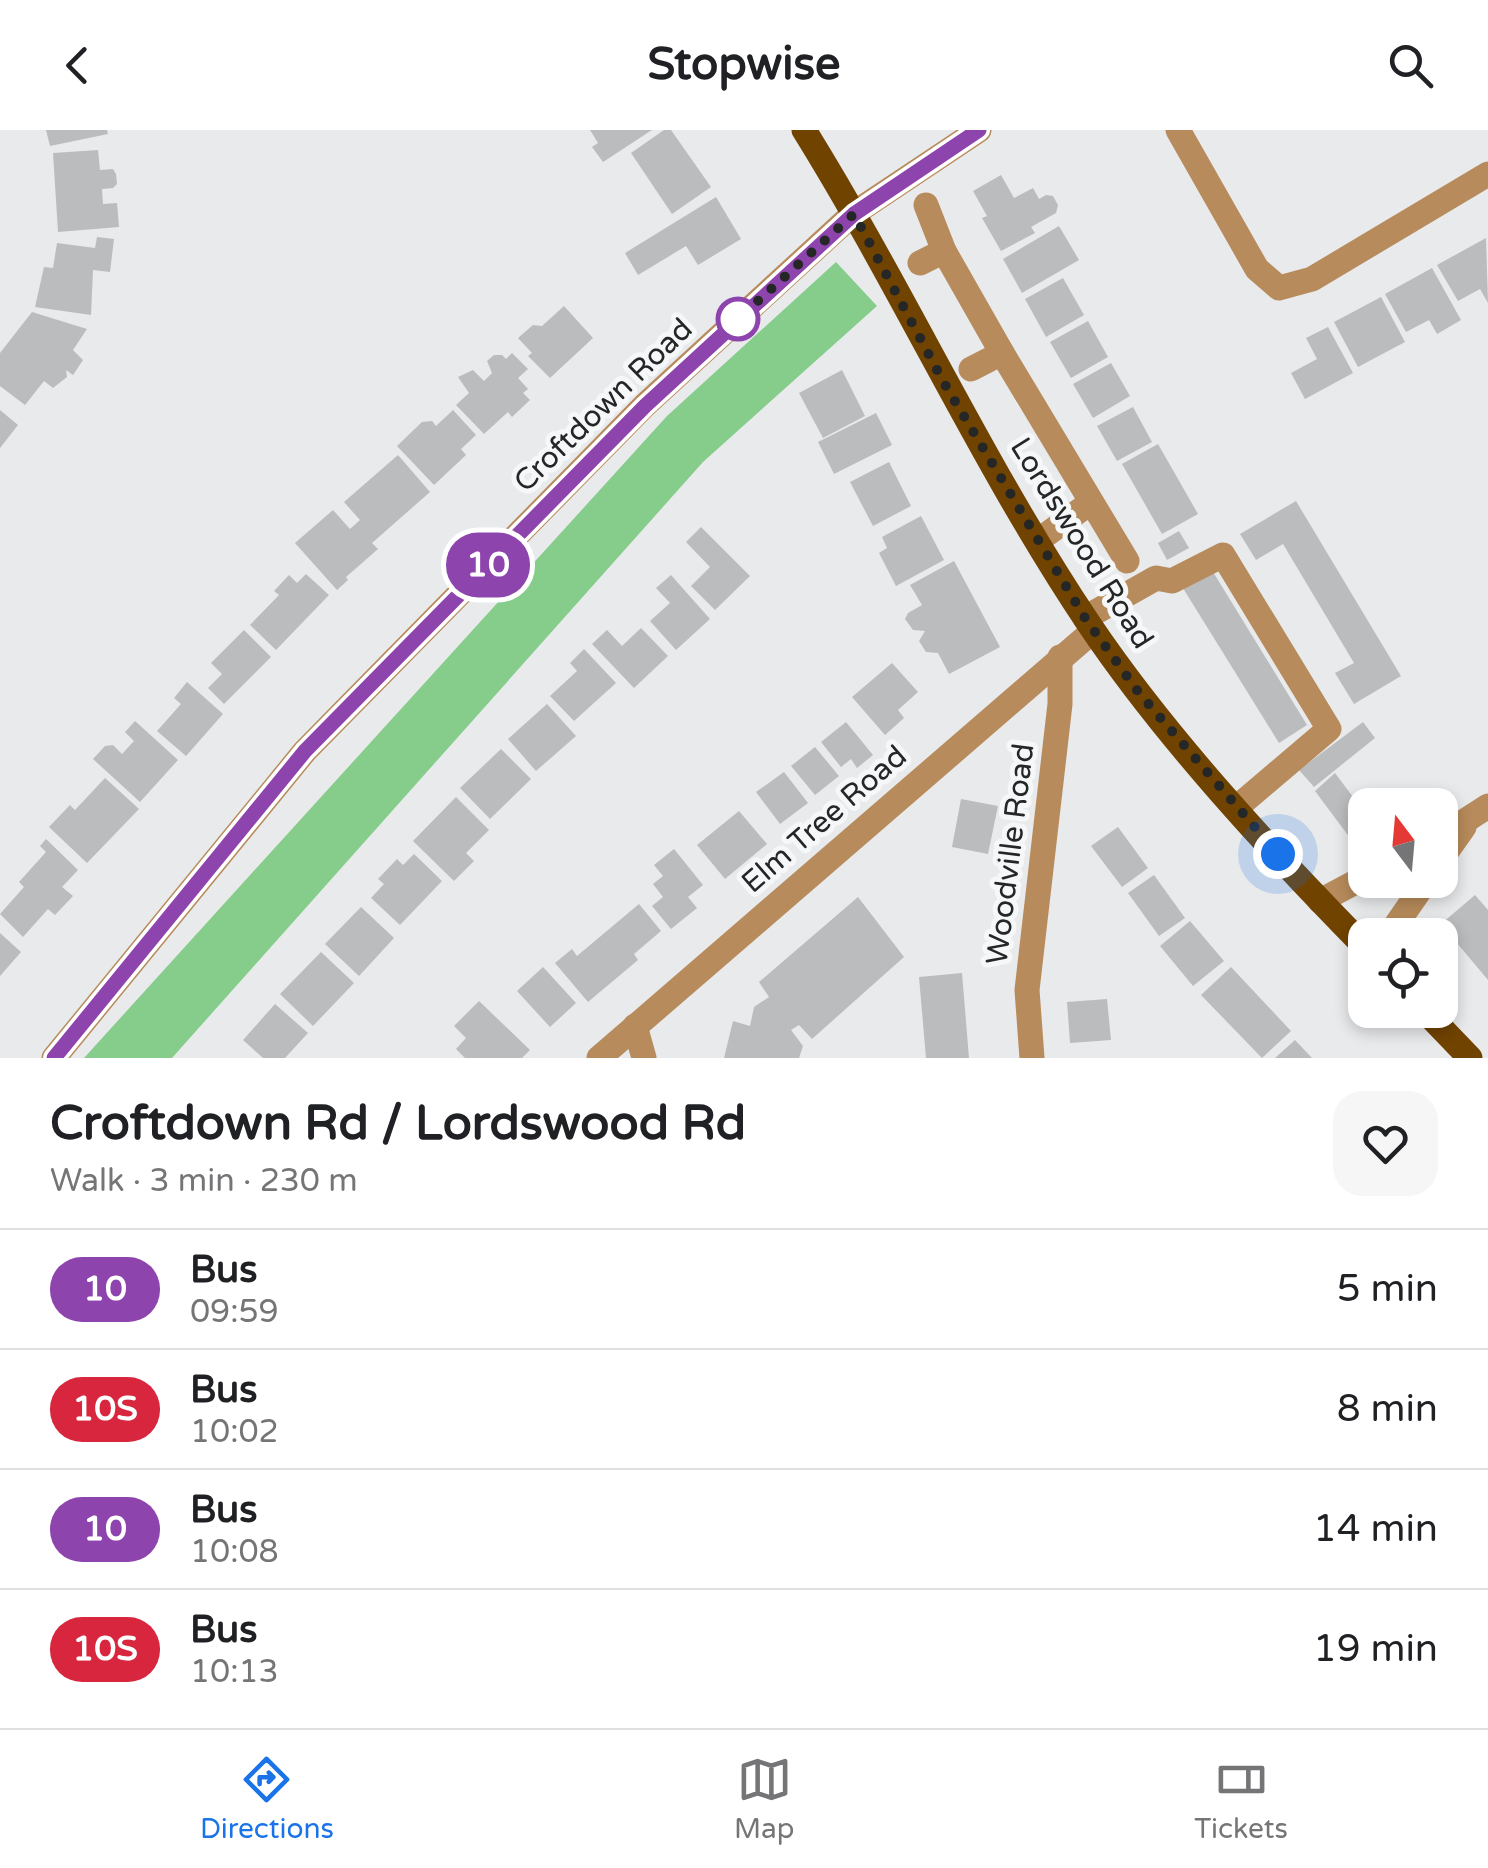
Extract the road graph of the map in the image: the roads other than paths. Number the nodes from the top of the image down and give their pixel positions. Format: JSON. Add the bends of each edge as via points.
{"nodes":[{"id":1,"x":804,"y":130,"type":"edge"},
{"id":2,"x":979,"y":130,"type":"edge"},
{"id":3,"x":1178,"y":130,"type":"edge"},
{"id":4,"x":1488,"y":174,"type":"edge"},
{"id":5,"x":926,"y":205,"type":"dead end"},
{"id":6,"x":854,"y":214,"type":"junction"},
{"id":7,"x":944,"y":251,"type":"junction"},
{"id":8,"x":920,"y":263,"type":"dead end"},
{"id":9,"x":1002,"y":353,"type":"junction"},
{"id":10,"x":972,"y":369,"type":"dead end"},
{"id":11,"x":1090,"y":502,"type":"junction"},
{"id":12,"x":1039,"y":540,"type":"junction"},
{"id":13,"x":1127,"y":560,"type":"dead end"},
{"id":14,"x":1089,"y":624,"type":"junction"},
{"id":15,"x":1060,"y":657,"type":"junction"},
{"id":16,"x":1488,"y":806,"type":"edge"},
{"id":17,"x":1236,"y":808,"type":"junction"},
{"id":18,"x":1466,"y":823,"type":"junction"},
{"id":19,"x":1458,"y":827,"type":"edge"},
{"id":20,"x":1458,"y":835,"type":"edge"},
{"id":21,"x":1348,"y":886,"type":"edge"},
{"id":22,"x":1320,"y":901,"type":"junction"},
{"id":23,"x":1348,"y":930,"type":"edge"},
{"id":24,"x":634,"y":1026,"type":"junction"},
{"id":25,"x":1441,"y":1028,"type":"edge"},
{"id":26,"x":54,"y":1058,"type":"edge"},
{"id":27,"x":599,"y":1058,"type":"edge"},
{"id":28,"x":644,"y":1058,"type":"edge"},
{"id":29,"x":1032,"y":1058,"type":"edge"},
{"id":30,"x":1470,"y":1058,"type":"edge"}],
"edges":[{"from":1,"to":6,"type":"main road","name":"Lordswood Road"},
{"from":2,"to":6,"type":"street","name":"Croftdown Road"},
{"from":3,"to":4,"type":"street","via":[[1257,269],[1279,288],[1312,279]]},
{"from":5,"to":7,"type":"street"},
{"from":6,"to":12,"type":"main road","name":"Lordswood Road","via":[[944,383]]},
{"from":6,"to":26,"type":"street","name":"Croftdown Road","via":[[645,406],[305,751]]},
{"from":7,"to":8,"type":"street"},
{"from":7,"to":9,"type":"street"},
{"from":9,"to":10,"type":"street"},
{"from":9,"to":11,"type":"street"},
{"from":11,"to":12,"type":"street"},
{"from":11,"to":13,"type":"street"},
{"from":12,"to":14,"type":"main road","name":"Lordswood Road"},
{"from":14,"to":15,"type":"street","name":"Elm Tree Road"},
{"from":14,"to":17,"type":"main road","name":"Lordswood Road"},
{"from":14,"to":17,"type":"street","name":"Elm Tree Road","via":[[1156,578],[1172,581],[1223,555],[1329,729]]},
{"from":15,"to":24,"type":"street","name":"Elm Tree Road"},
{"from":15,"to":29,"type":"street","name":"Woodville Road","via":[[1026,990]]},
{"from":16,"to":18,"type":"street"},
{"from":17,"to":22,"type":"main road","name":"Lordswood Road"},
{"from":18,"to":19,"type":"street"},
{"from":18,"to":20,"type":"street"},
{"from":21,"to":22,"type":"street"},
{"from":22,"to":23,"type":"main road","name":"Lordswood Road"},
{"from":24,"to":27,"type":"street","name":"Elm Tree Road"},
{"from":24,"to":28,"type":"street"},
{"from":25,"to":30,"type":"main road"}]}
